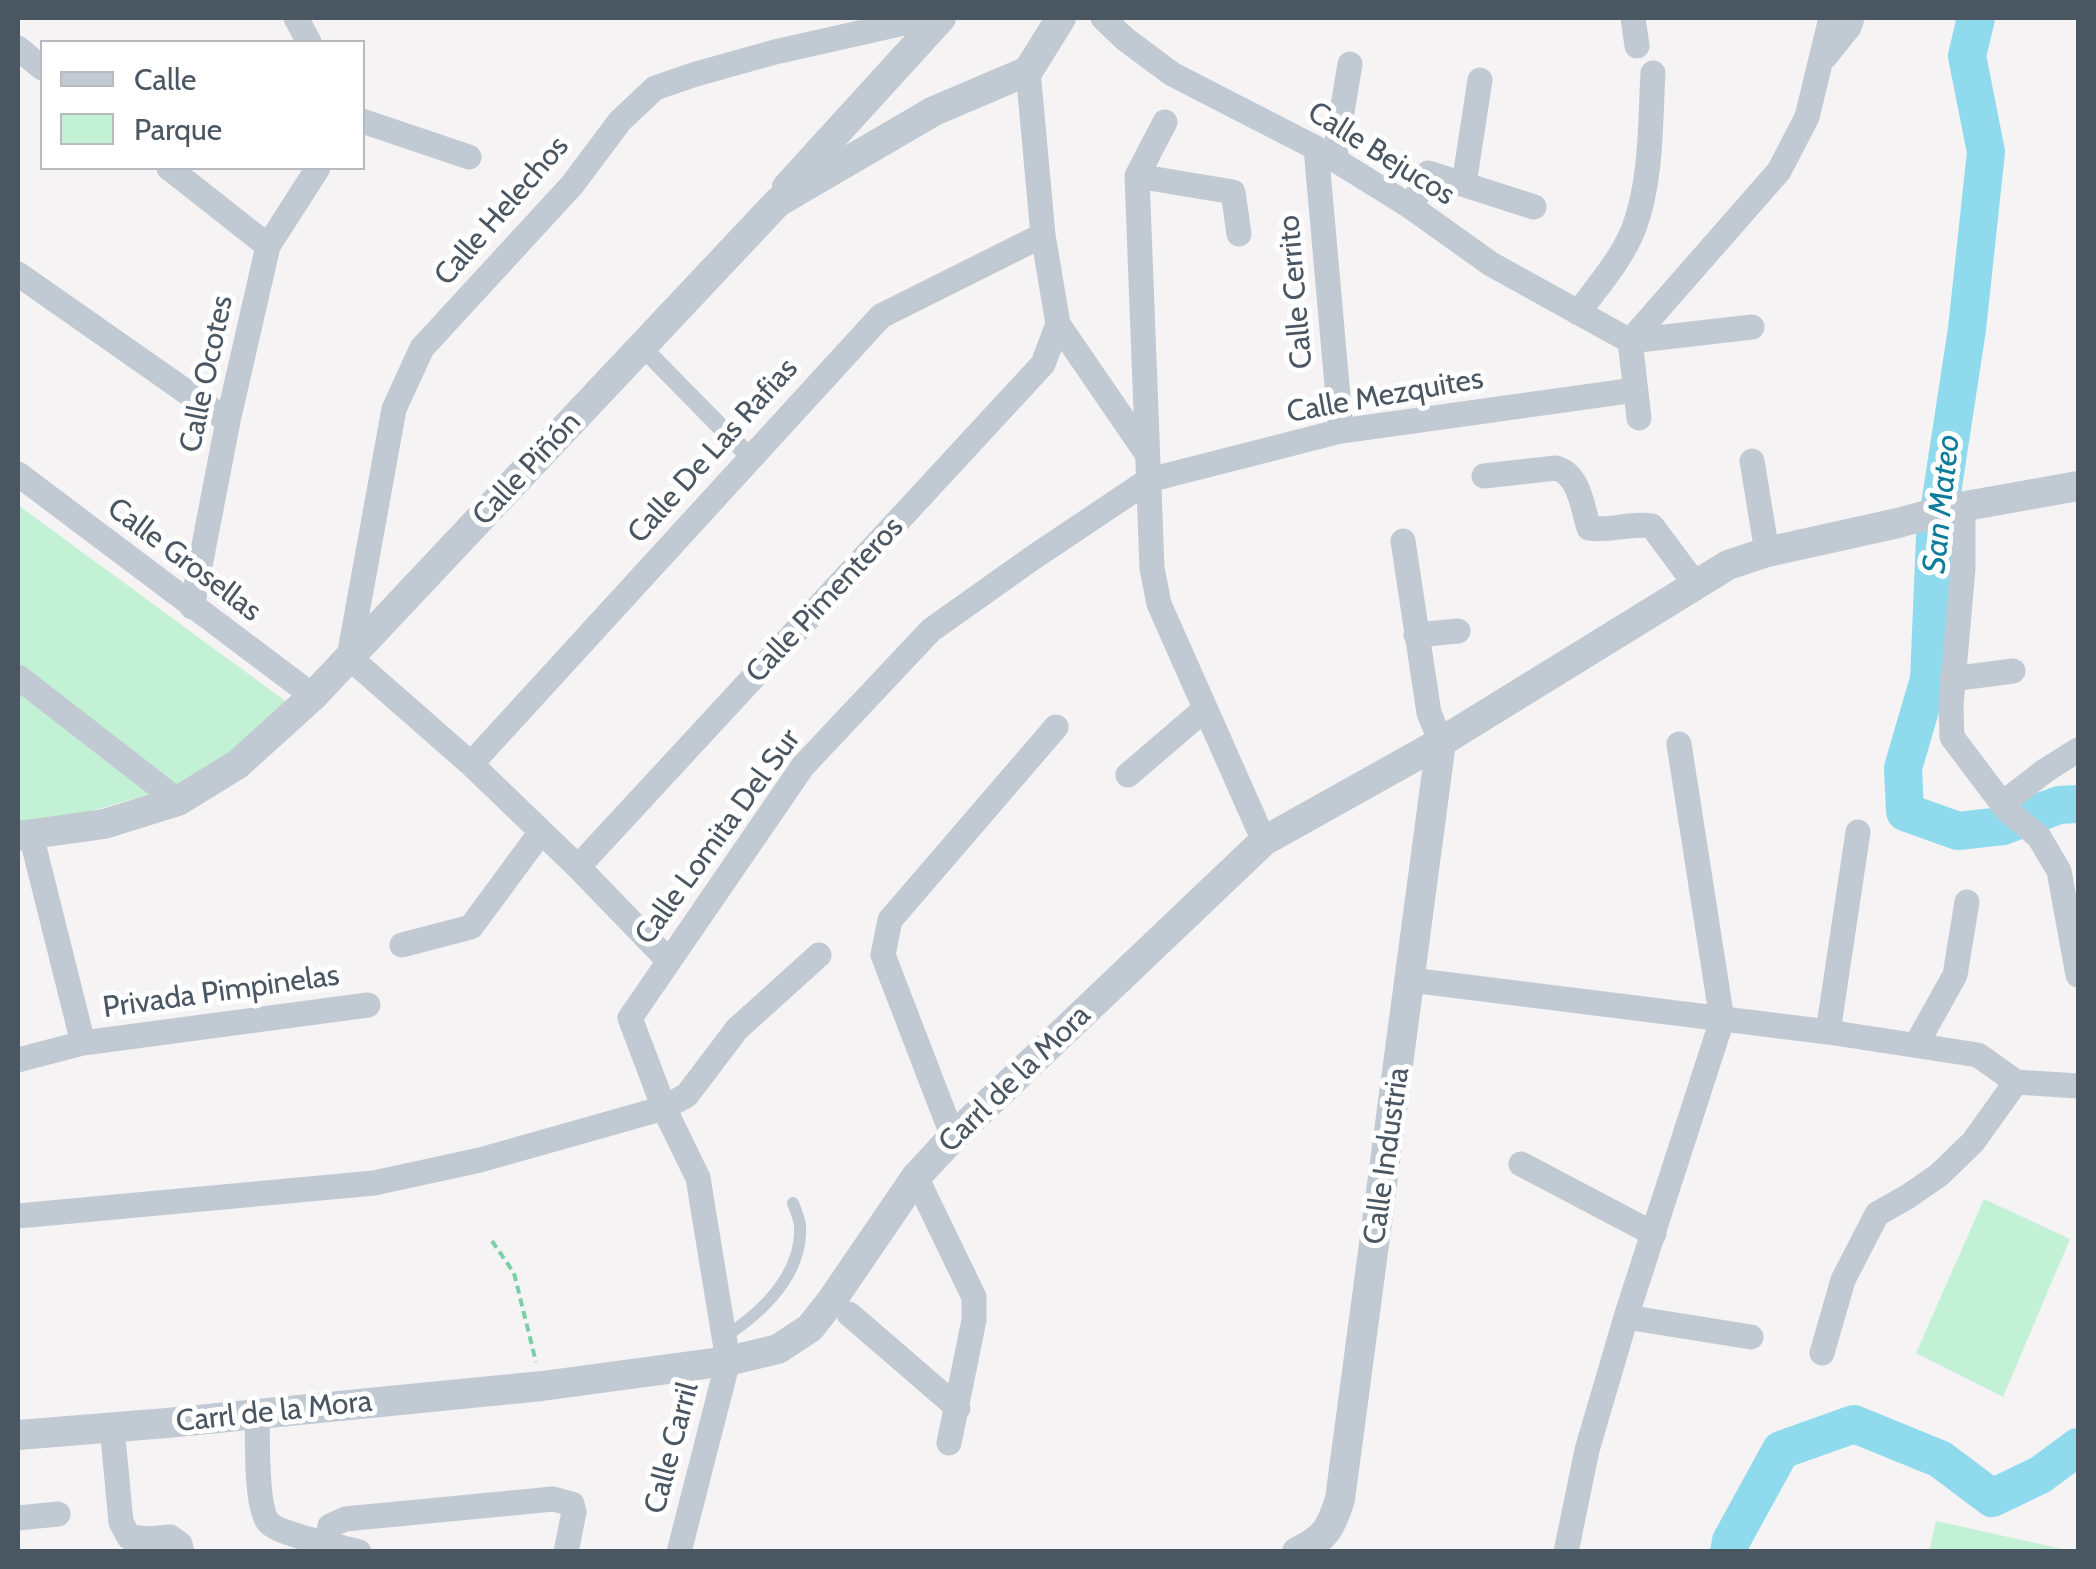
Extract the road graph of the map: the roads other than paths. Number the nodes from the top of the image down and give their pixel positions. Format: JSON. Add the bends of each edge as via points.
{"nodes":[{"id":1,"x":296,"y":18,"type":"edge"},
{"id":2,"x":926,"y":18,"type":"edge"},
{"id":3,"x":942,"y":18,"type":"edge"},
{"id":4,"x":1061,"y":18,"type":"edge"},
{"id":5,"x":1103,"y":18,"type":"edge"},
{"id":6,"x":1634,"y":18,"type":"edge"},
{"id":7,"x":1831,"y":18,"type":"edge"},
{"id":8,"x":1852,"y":18,"type":"edge"},
{"id":9,"x":308,"y":40,"type":"edge"},
{"id":10,"x":1637,"y":46,"type":"dead end"},
{"id":11,"x":18,"y":48,"type":"edge"},
{"id":12,"x":1822,"y":61,"type":"junction"},
{"id":13,"x":1350,"y":64,"type":"dead end"},
{"id":14,"x":40,"y":66,"type":"edge"},
{"id":15,"x":1028,"y":71,"type":"junction"},
{"id":16,"x":1653,"y":73,"type":"dead end"},
{"id":17,"x":1480,"y":80,"type":"dead end"},
{"id":18,"x":365,"y":122,"type":"edge"},
{"id":19,"x":1166,"y":122,"type":"dead end"},
{"id":20,"x":1325,"y":154,"type":"junction"},
{"id":21,"x":469,"y":157,"type":"dead end"},
{"id":22,"x":172,"y":170,"type":"edge"},
{"id":23,"x":317,"y":170,"type":"edge"},
{"id":24,"x":1137,"y":176,"type":"junction"},
{"id":25,"x":1464,"y":184,"type":"junction"},
{"id":26,"x":778,"y":202,"type":"junction"},
{"id":27,"x":1534,"y":206,"type":"dead end"},
{"id":28,"x":1410,"y":207,"type":"junction"},
{"id":29,"x":1238,"y":234,"type":"dead end"},
{"id":30,"x":1044,"y":236,"type":"junction"},
{"id":31,"x":268,"y":246,"type":"junction"},
{"id":32,"x":18,"y":274,"type":"edge"},
{"id":33,"x":1578,"y":313,"type":"junction"},
{"id":34,"x":1058,"y":324,"type":"junction"},
{"id":35,"x":1752,"y":328,"type":"dead end"},
{"id":36,"x":1630,"y":341,"type":"junction"},
{"id":37,"x":642,"y":347,"type":"junction"},
{"id":38,"x":1635,"y":390,"type":"junction"},
{"id":39,"x":1640,"y":418,"type":"dead end"},
{"id":40,"x":228,"y":421,"type":"junction"},
{"id":41,"x":1341,"y":432,"type":"junction"},
{"id":42,"x":751,"y":458,"type":"junction"},
{"id":43,"x":1752,"y":461,"type":"dead end"},
{"id":44,"x":1148,"y":467,"type":"junction"},
{"id":45,"x":18,"y":474,"type":"edge"},
{"id":46,"x":1484,"y":476,"type":"dead end"},
{"id":47,"x":2078,"y":486,"type":"edge"},
{"id":48,"x":1956,"y":508,"type":"junction"},
{"id":49,"x":1403,"y":542,"type":"dead end"},
{"id":50,"x":1767,"y":552,"type":"junction"},
{"id":51,"x":1696,"y":584,"type":"junction"},
{"id":52,"x":192,"y":607,"type":"junction"},
{"id":53,"x":1458,"y":631,"type":"dead end"},
{"id":54,"x":1416,"y":635,"type":"junction"},
{"id":55,"x":349,"y":657,"type":"junction"},
{"id":56,"x":2014,"y":671,"type":"dead end"},
{"id":57,"x":18,"y":676,"type":"edge"},
{"id":58,"x":1952,"y":680,"type":"junction"},
{"id":59,"x":312,"y":696,"type":"junction"},
{"id":60,"x":1205,"y":710,"type":"junction"},
{"id":61,"x":1056,"y":727,"type":"dead end"},
{"id":62,"x":1441,"y":742,"type":"junction"},
{"id":63,"x":1679,"y":744,"type":"dead end"},
{"id":64,"x":2078,"y":750,"type":"edge"},
{"id":65,"x":471,"y":764,"type":"junction"},
{"id":66,"x":1128,"y":775,"type":"dead end"},
{"id":67,"x":178,"y":801,"type":"junction"},
{"id":68,"x":2004,"y":807,"type":"junction"},
{"id":69,"x":540,"y":832,"type":"junction"},
{"id":70,"x":1858,"y":832,"type":"dead end"},
{"id":71,"x":24,"y":835,"type":"edge"},
{"id":72,"x":1264,"y":842,"type":"junction"},
{"id":73,"x":578,"y":867,"type":"junction"},
{"id":74,"x":1968,"y":902,"type":"dead end"},
{"id":75,"x":402,"y":945,"type":"dead end"},
{"id":76,"x":818,"y":956,"type":"dead end"},
{"id":77,"x":669,"y":961,"type":"junction"},
{"id":78,"x":2078,"y":975,"type":"edge"},
{"id":79,"x":1410,"y":980,"type":"junction"},
{"id":80,"x":368,"y":1005,"type":"dead end"},
{"id":81,"x":1722,"y":1020,"type":"junction"},
{"id":82,"x":1828,"y":1032,"type":"junction"},
{"id":83,"x":83,"y":1044,"type":"junction"},
{"id":84,"x":1916,"y":1045,"type":"junction"},
{"id":85,"x":18,"y":1060,"type":"edge"},
{"id":86,"x":2016,"y":1082,"type":"junction"},
{"id":87,"x":2078,"y":1086,"type":"edge"},
{"id":88,"x":664,"y":1108,"type":"junction"},
{"id":89,"x":953,"y":1137,"type":"junction"},
{"id":90,"x":1521,"y":1164,"type":"dead end"},
{"id":91,"x":916,"y":1177,"type":"junction"},
{"id":92,"x":793,"y":1202,"type":"dead end"},
{"id":93,"x":18,"y":1216,"type":"edge"},
{"id":94,"x":1654,"y":1234,"type":"junction"},
{"id":95,"x":849,"y":1314,"type":"dead end"},
{"id":96,"x":1626,"y":1317,"type":"junction"},
{"id":97,"x":1751,"y":1337,"type":"dead end"},
{"id":98,"x":726,"y":1349,"type":"junction"},
{"id":99,"x":1822,"y":1353,"type":"dead end"},
{"id":100,"x":958,"y":1408,"type":"junction"},
{"id":101,"x":258,"y":1414,"type":"junction"},
{"id":102,"x":112,"y":1427,"type":"junction"},
{"id":103,"x":18,"y":1434,"type":"edge"},
{"id":104,"x":949,"y":1443,"type":"dead end"},
{"id":105,"x":58,"y":1514,"type":"dead end"},
{"id":106,"x":18,"y":1518,"type":"edge"},
{"id":107,"x":326,"y":1547,"type":"edge"},
{"id":108,"x":182,"y":1552,"type":"edge"},
{"id":109,"x":359,"y":1552,"type":"edge"},
{"id":110,"x":566,"y":1552,"type":"edge"},
{"id":111,"x":679,"y":1552,"type":"edge"},
{"id":112,"x":1297,"y":1552,"type":"edge"},
{"id":113,"x":1566,"y":1552,"type":"edge"}],
"edges":[{"from":1,"to":9,"type":"street"},
{"from":2,"to":55,"type":"street","name":"Calle Helechos","via":[[682,78],[655,88],[620,121],[572,185],[422,348],[394,409]]},
{"from":3,"to":26,"type":"street"},
{"from":4,"to":15,"type":"street"},
{"from":5,"to":20,"type":"street","name":"Calle Bejucos","via":[[1172,74]]},
{"from":6,"to":10,"type":"street"},
{"from":7,"to":12,"type":"street"},
{"from":8,"to":12,"type":"street"},
{"from":11,"to":14,"type":"street"},
{"from":12,"to":36,"type":"street","via":[[1807,117],[1779,171]]},
{"from":13,"to":20,"type":"street","name":"Calle Cerrito"},
{"from":15,"to":26,"type":"street","name":"Calle Piñón","via":[[934,111]]},
{"from":15,"to":30,"type":"street"},
{"from":16,"to":33,"type":"street","via":[[1647,170],[1634,229]]},
{"from":17,"to":25,"type":"street"},
{"from":18,"to":21,"type":"street"},
{"from":19,"to":24,"type":"street"},
{"from":20,"to":28,"type":"street","name":"Calle Bejucos"},
{"from":20,"to":41,"type":"street","name":"Calle Cerrito"},
{"from":22,"to":31,"type":"street"},
{"from":23,"to":31,"type":"street","name":"Calle Ocotes"},
{"from":24,"to":29,"type":"street","via":[[1234,192]]},
{"from":24,"to":44,"type":"street"},
{"from":25,"to":27,"type":"street"},
{"from":25,"to":28,"type":"street","via":[[1428,173]]},
{"from":26,"to":37,"type":"street","name":"Calle Piñón"},
{"from":28,"to":33,"type":"street","name":"Calle Bejucos"},
{"from":30,"to":34,"type":"street"},
{"from":30,"to":42,"type":"street","name":"Calle De Las Rafias","via":[[880,316]]},
{"from":31,"to":40,"type":"street","name":"Calle Ocotes"},
{"from":32,"to":40,"type":"street"},
{"from":33,"to":36,"type":"street","name":"Calle Bejucos"},
{"from":34,"to":44,"type":"street"},
{"from":34,"to":73,"type":"street","name":"Calle Pimenteros","via":[[1043,364]]},
{"from":35,"to":36,"type":"street"},
{"from":36,"to":38,"type":"street"},
{"from":37,"to":42,"type":"street"},
{"from":37,"to":55,"type":"street","name":"Calle Piñón"},
{"from":38,"to":39,"type":"street"},
{"from":38,"to":41,"type":"street","name":"Calle Mezquites"},
{"from":40,"to":52,"type":"street","name":"Calle Ocotes"},
{"from":41,"to":44,"type":"street","name":"Calle Mezquites"},
{"from":42,"to":65,"type":"street","name":"Calle De Las Rafias"},
{"from":43,"to":50,"type":"street"},
{"from":44,"to":60,"type":"street","via":[[1159,604]]},
{"from":44,"to":77,"type":"street","name":"Calle Lomita Del Sur","via":[[931,630],[803,766]]},
{"from":45,"to":52,"type":"street","name":"Calle Grosellas"},
{"from":46,"to":51,"type":"street","via":[[1568,471],[1589,528],[1652,526]]},
{"from":47,"to":48,"type":"street","name":"Carrl de la Mora"},
{"from":48,"to":50,"type":"street","name":"Carrl de la Mora"},
{"from":48,"to":58,"type":"street","via":[[1963,568]]},
{"from":49,"to":54,"type":"street"},
{"from":50,"to":51,"type":"street","name":"Carrl de la Mora"},
{"from":51,"to":62,"type":"street","name":"Carrl de la Mora"},
{"from":52,"to":59,"type":"street","name":"Calle Grosellas"},
{"from":53,"to":54,"type":"street"},
{"from":54,"to":62,"type":"street","via":[[1428,713]]},
{"from":55,"to":59,"type":"street","name":"Calle Piñón"},
{"from":55,"to":65,"type":"street"},
{"from":56,"to":58,"type":"street"},
{"from":57,"to":67,"type":"street"},
{"from":58,"to":68,"type":"street","via":[[1952,737]]},
{"from":59,"to":67,"type":"street","name":"Calle Piñón","via":[[238,764]]},
{"from":60,"to":66,"type":"street"},
{"from":60,"to":72,"type":"street"},
{"from":61,"to":89,"type":"street","via":[[890,920],[882,955]]},
{"from":62,"to":72,"type":"street","name":"Carrl de la Mora"},
{"from":62,"to":79,"type":"street","name":"Calle Industria"},
{"from":63,"to":81,"type":"street"},
{"from":64,"to":68,"type":"street"},
{"from":65,"to":69,"type":"street"},
{"from":67,"to":71,"type":"street","name":"Calle Piñón","via":[[104,824]]},
{"from":68,"to":78,"type":"street","via":[[2039,837],[2059,871]]},
{"from":69,"to":73,"type":"street"},
{"from":69,"to":75,"type":"street","via":[[471,927]]},
{"from":70,"to":82,"type":"street"},
{"from":71,"to":83,"type":"street"},
{"from":72,"to":89,"type":"street","name":"Carrl de la Mora"},
{"from":73,"to":77,"type":"street"},
{"from":74,"to":84,"type":"street","via":[[1955,975]]},
{"from":76,"to":88,"type":"street","via":[[736,1030],[686,1095]]},
{"from":77,"to":88,"type":"street","name":"Calle Lomita Del Sur","via":[[630,1018]]},
{"from":79,"to":81,"type":"street"},
{"from":79,"to":112,"type":"street","name":"Calle Industria","via":[[1340,1499],[1319,1541]]},
{"from":80,"to":83,"type":"street","name":"Privada Pimpinelas"},
{"from":81,"to":82,"type":"street"},
{"from":81,"to":94,"type":"street"},
{"from":82,"to":84,"type":"street"},
{"from":83,"to":85,"type":"street","name":"Privada Pimpinelas"},
{"from":84,"to":86,"type":"street","via":[[1978,1055]]},
{"from":86,"to":87,"type":"street"},
{"from":86,"to":99,"type":"street","via":[[1973,1142],[1939,1175],[1877,1214],[1844,1280]]},
{"from":88,"to":93,"type":"street","via":[[374,1183]]},
{"from":88,"to":98,"type":"street","name":"Calle Lomita Del Sur","via":[[698,1178]]},
{"from":89,"to":91,"type":"street","name":"Carrl de la Mora"},
{"from":90,"to":94,"type":"street"},
{"from":91,"to":98,"type":"street","name":"Carrl de la Mora","via":[[810,1328],[778,1349]]},
{"from":91,"to":100,"type":"street","via":[[974,1297]]},
{"from":92,"to":98,"type":"lane","via":[[800,1225],[786,1281]]},
{"from":94,"to":96,"type":"street"},
{"from":95,"to":100,"type":"street"},
{"from":96,"to":97,"type":"street"},
{"from":96,"to":113,"type":"street"},
{"from":98,"to":101,"type":"street","name":"Carrl de la Mora","via":[[542,1386]]},
{"from":98,"to":111,"type":"street","name":"Calle Carril"},
{"from":100,"to":104,"type":"street"},
{"from":101,"to":102,"type":"street","name":"Carrl de la Mora"},
{"from":101,"to":107,"type":"street","via":[[260,1503],[267,1521]]},
{"from":102,"to":103,"type":"street","name":"Carrl de la Mora"},
{"from":102,"to":108,"type":"street","via":[[129,1537],[170,1536]]},
{"from":105,"to":106,"type":"street"},
{"from":107,"to":109,"type":"street"},
{"from":107,"to":110,"type":"street","via":[[330,1526],[345,1519],[553,1500],[572,1504]]}]}
